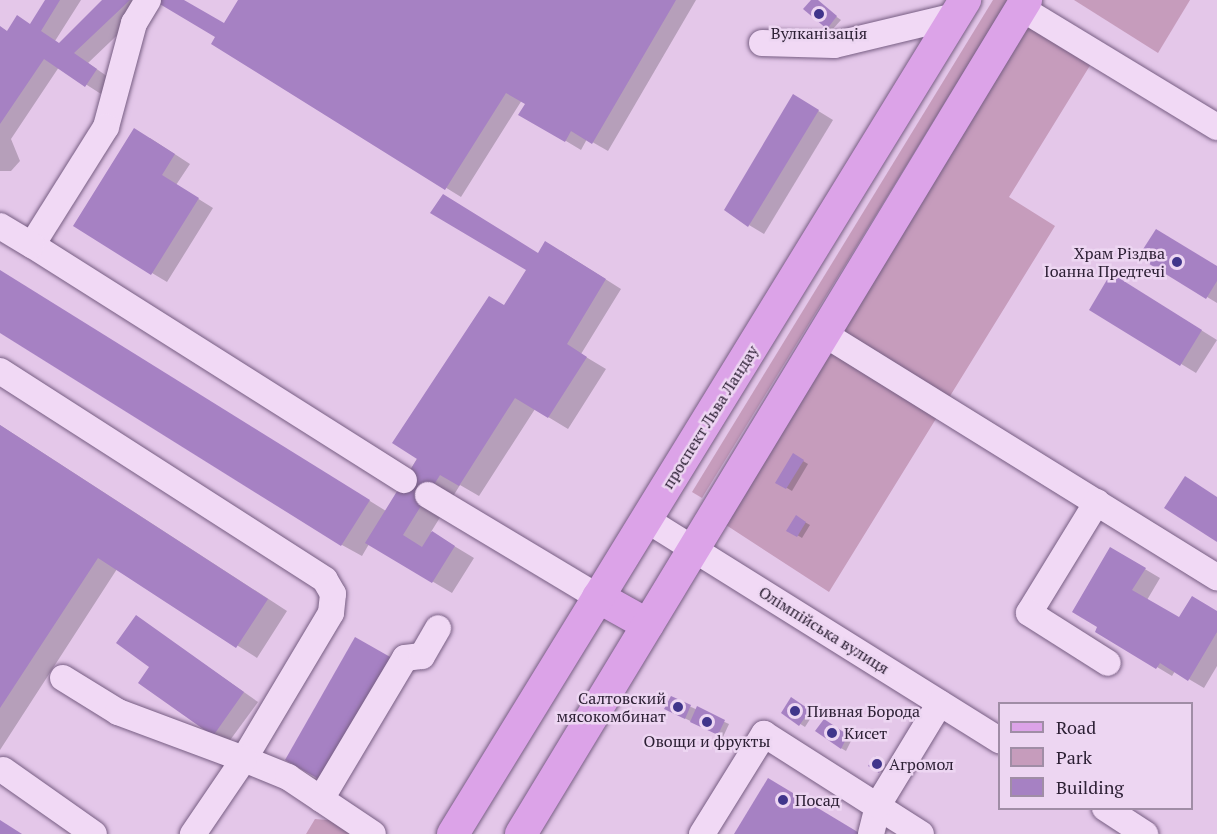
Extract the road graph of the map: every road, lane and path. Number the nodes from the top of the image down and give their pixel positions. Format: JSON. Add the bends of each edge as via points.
{"nodes":[{"id":1,"x":148,"y":0,"type":"edge"},
{"id":2,"x":1024,"y":4,"type":"edge"},
{"id":3,"x":960,"y":8,"type":"edge"},
{"id":4,"x":762,"y":43,"type":"dead end"},
{"id":5,"x":1217,"y":127,"type":"edge"},
{"id":6,"x":0,"y":226,"type":"edge"},
{"id":7,"x":32,"y":245,"type":"junction"},
{"id":8,"x":826,"y":335,"type":"junction"},
{"id":9,"x":0,"y":371,"type":"edge"},
{"id":10,"x":404,"y":480,"type":"dead end"},
{"id":11,"x":428,"y":495,"type":"dead end"},
{"id":12,"x":1097,"y":502,"type":"junction"},
{"id":13,"x":647,"y":520,"type":"junction"},
{"id":14,"x":696,"y":549,"type":"junction"},
{"id":15,"x":1217,"y":577,"type":"edge"},
{"id":16,"x":598,"y":597,"type":"junction"},
{"id":17,"x":648,"y":625,"type":"junction"},
{"id":18,"x":438,"y":628,"type":"dead end"},
{"id":19,"x":1108,"y":663,"type":"dead end"},
{"id":20,"x":63,"y":678,"type":"dead end"},
{"id":21,"x":940,"y":704,"type":"junction"},
{"id":22,"x":998,"y":740,"type":"edge"},
{"id":23,"x":244,"y":759,"type":"junction"},
{"id":24,"x":3,"y":770,"type":"dead end"},
{"id":25,"x":321,"y":799,"type":"junction"},
{"id":26,"x":878,"y":805,"type":"junction"},
{"id":27,"x":1108,"y":810,"type":"edge"},
{"id":28,"x":94,"y":834,"type":"edge"},
{"id":29,"x":193,"y":834,"type":"edge"},
{"id":30,"x":374,"y":834,"type":"edge"},
{"id":31,"x":453,"y":834,"type":"edge"},
{"id":32,"x":522,"y":834,"type":"edge"},
{"id":33,"x":702,"y":834,"type":"edge"},
{"id":34,"x":872,"y":834,"type":"edge"},
{"id":35,"x":921,"y":834,"type":"edge"},
{"id":36,"x":1145,"y":834,"type":"edge"}],
"edges":[{"from":1,"to":7,"type":"street","via":[[134,22],[106,127]]},
{"from":2,"to":5,"type":"street"},
{"from":2,"to":8,"type":"main road"},
{"from":3,"to":4,"type":"street","via":[[834,45]]},
{"from":3,"to":13,"type":"main road","name":"проспект Льва Ландау"},
{"from":6,"to":7,"type":"street"},
{"from":7,"to":10,"type":"street"},
{"from":8,"to":12,"type":"street"},
{"from":8,"to":14,"type":"main road"},
{"from":9,"to":23,"type":"street","via":[[325,580],[333,594],[331,613]]},
{"from":11,"to":16,"type":"street"},
{"from":12,"to":15,"type":"street"},
{"from":12,"to":19,"type":"street","via":[[1029,613]]},
{"from":13,"to":14,"type":"street","name":"Олімпійська вулиця"},
{"from":13,"to":16,"type":"main road","name":"проспект Льва Ландау"},
{"from":14,"to":17,"type":"main road"},
{"from":14,"to":21,"type":"street","name":"Олімпійська вулиця"},
{"from":16,"to":17,"type":"main road"},
{"from":16,"to":31,"type":"main road","name":"проспект Льва Ландау"},
{"from":17,"to":32,"type":"main road"},
{"from":18,"to":25,"type":"street","via":[[422,656],[405,658]]},
{"from":20,"to":23,"type":"street","via":[[118,712]]},
{"from":21,"to":22,"type":"street","name":"Олімпійська вулиця"},
{"from":21,"to":26,"type":"street"},
{"from":23,"to":25,"type":"street","via":[[288,777]]},
{"from":23,"to":29,"type":"street"},
{"from":24,"to":28,"type":"street"},
{"from":25,"to":30,"type":"street"},
{"from":26,"to":33,"type":"street","via":[[764,734]]},
{"from":26,"to":34,"type":"street"},
{"from":26,"to":35,"type":"street"},
{"from":27,"to":36,"type":"street"}]}
